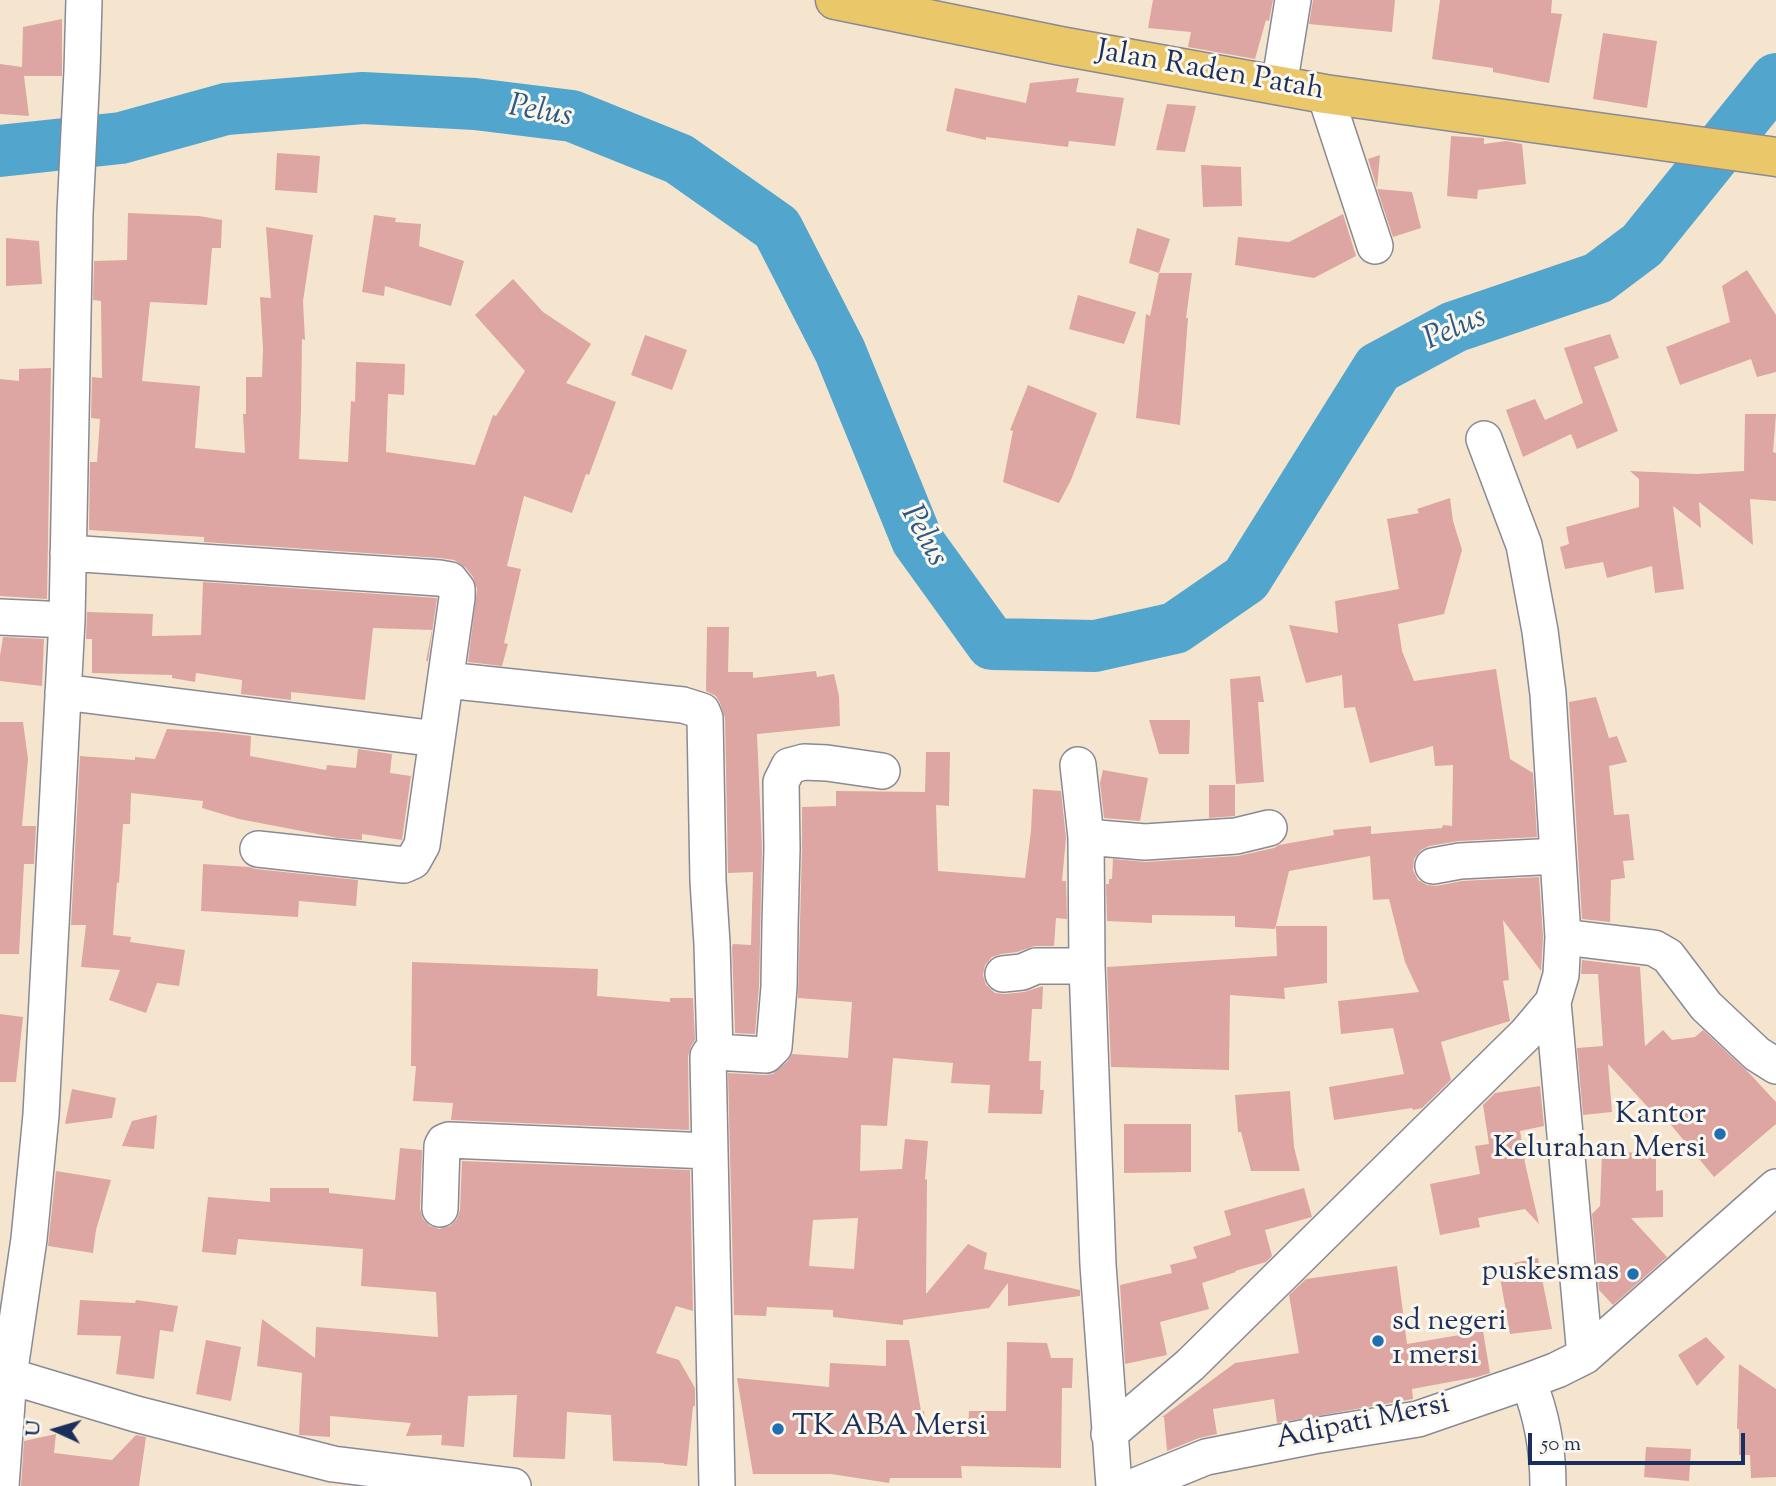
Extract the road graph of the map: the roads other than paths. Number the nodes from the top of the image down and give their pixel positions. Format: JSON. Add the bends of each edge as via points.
{"nodes":[{"id":1,"x":84,"y":0,"type":"edge"},
{"id":2,"x":835,"y":0,"type":"edge"},
{"id":3,"x":1293,"y":0,"type":"edge"},
{"id":4,"x":930,"y":10,"type":"edge"},
{"id":5,"x":1279,"y":86,"type":"junction"},
{"id":6,"x":1325,"y":94,"type":"junction"},
{"id":7,"x":1776,"y":157,"type":"edge"},
{"id":8,"x":1375,"y":246,"type":"dead end"},
{"id":9,"x":1484,"y":439,"type":"dead end"},
{"id":10,"x":68,"y":553,"type":"junction"},
{"id":11,"x":0,"y":617,"type":"edge"},
{"id":12,"x":67,"y":620,"type":"junction"},
{"id":13,"x":446,"y":680,"type":"junction"},
{"id":14,"x":63,"y":692,"type":"junction"},
{"id":15,"x":437,"y":738,"type":"junction"},
{"id":16,"x":1079,"y":765,"type":"dead end"},
{"id":17,"x":882,"y":771,"type":"dead end"},
{"id":18,"x":1269,"y":828,"type":"dead end"},
{"id":19,"x":1086,"y":837,"type":"junction"},
{"id":20,"x":258,"y":849,"type":"dead end"},
{"id":21,"x":1558,"y":856,"type":"junction"},
{"id":22,"x":1433,"y":866,"type":"dead end"},
{"id":23,"x":1563,"y":937,"type":"junction"},
{"id":24,"x":1087,"y":966,"type":"junction"},
{"id":25,"x":1003,"y":974,"type":"dead end"},
{"id":26,"x":1553,"y":1002,"type":"junction"},
{"id":27,"x":715,"y":1052,"type":"junction"},
{"id":28,"x":1776,"y":1066,"type":"edge"},
{"id":29,"x":709,"y":1151,"type":"junction"},
{"id":30,"x":1776,"y":1187,"type":"edge"},
{"id":31,"x":440,"y":1209,"type":"dead end"},
{"id":32,"x":1585,"y":1356,"type":"junction"},
{"id":33,"x":6,"y":1391,"type":"edge"},
{"id":34,"x":1536,"y":1405,"type":"junction"},
{"id":35,"x":1109,"y":1434,"type":"junction"},
{"id":36,"x":332,"y":1476,"type":"edge"},
{"id":37,"x":1,"y":1486,"type":"edge"},
{"id":38,"x":513,"y":1486,"type":"edge"},
{"id":39,"x":717,"y":1486,"type":"edge"},
{"id":40,"x":1114,"y":1486,"type":"edge"},
{"id":41,"x":1135,"y":1486,"type":"edge"},
{"id":42,"x":1548,"y":1486,"type":"edge"}],
"edges":[{"from":1,"to":10,"type":"street"},
{"from":2,"to":4,"type":"main road","name":"Jalan Raden Patah"},
{"from":3,"to":5,"type":"street"},
{"from":4,"to":5,"type":"main road","name":"Jalan Raden Patah"},
{"from":5,"to":6,"type":"main road","name":"Jalan Raden Patah"},
{"from":6,"to":7,"type":"main road","name":"Jalan Raden Patah"},
{"from":6,"to":8,"type":"street"},
{"from":9,"to":21,"type":"street","via":[[1524,545],[1540,631]]},
{"from":10,"to":12,"type":"street"},
{"from":10,"to":13,"type":"street","via":[[450,580],[457,598]]},
{"from":11,"to":12,"type":"street"},
{"from":12,"to":14,"type":"street"},
{"from":13,"to":15,"type":"street"},
{"from":13,"to":27,"type":"street","via":[[683,705],[702,711]]},
{"from":14,"to":15,"type":"street"},
{"from":14,"to":33,"type":"street","via":[[41,1115],[29,1239]]},
{"from":15,"to":20,"type":"street","via":[[422,845],[413,861],[404,865]]},
{"from":16,"to":19,"type":"street"},
{"from":17,"to":27,"type":"street","via":[[827,763],[789,766],[781,782],[774,1047],[762,1055]]},
{"from":18,"to":19,"type":"street","via":[[1236,836],[1146,842]]},
{"from":19,"to":24,"type":"street"},
{"from":21,"to":22,"type":"street"},
{"from":21,"to":23,"type":"street"},
{"from":23,"to":26,"type":"street","via":[[1561,975]]},
{"from":23,"to":28,"type":"street","via":[[1654,948],[1668,956],[1706,1006]]},
{"from":24,"to":25,"type":"street","via":[[1036,966]]},
{"from":24,"to":35,"type":"street"},
{"from":26,"to":32,"type":"street"},
{"from":26,"to":35,"type":"street","via":[[1526,1034],[1190,1365]]},
{"from":27,"to":29,"type":"street","via":[[710,1052],[707,1060]]},
{"from":29,"to":31,"type":"street","via":[[449,1140],[442,1146]]},
{"from":29,"to":39,"type":"street"},
{"from":30,"to":32,"type":"street","name":"Adipati Mersi"},
{"from":32,"to":34,"type":"street","name":"Adipati Mersi","via":[[1557,1370]]},
{"from":33,"to":36,"type":"street","via":[[149,1418]]},
{"from":33,"to":37,"type":"street"},
{"from":34,"to":41,"type":"street","name":"Adipati Mersi","via":[[1418,1419],[1206,1457]]},
{"from":34,"to":42,"type":"street"},
{"from":35,"to":40,"type":"street"},
{"from":36,"to":38,"type":"street"}]}
